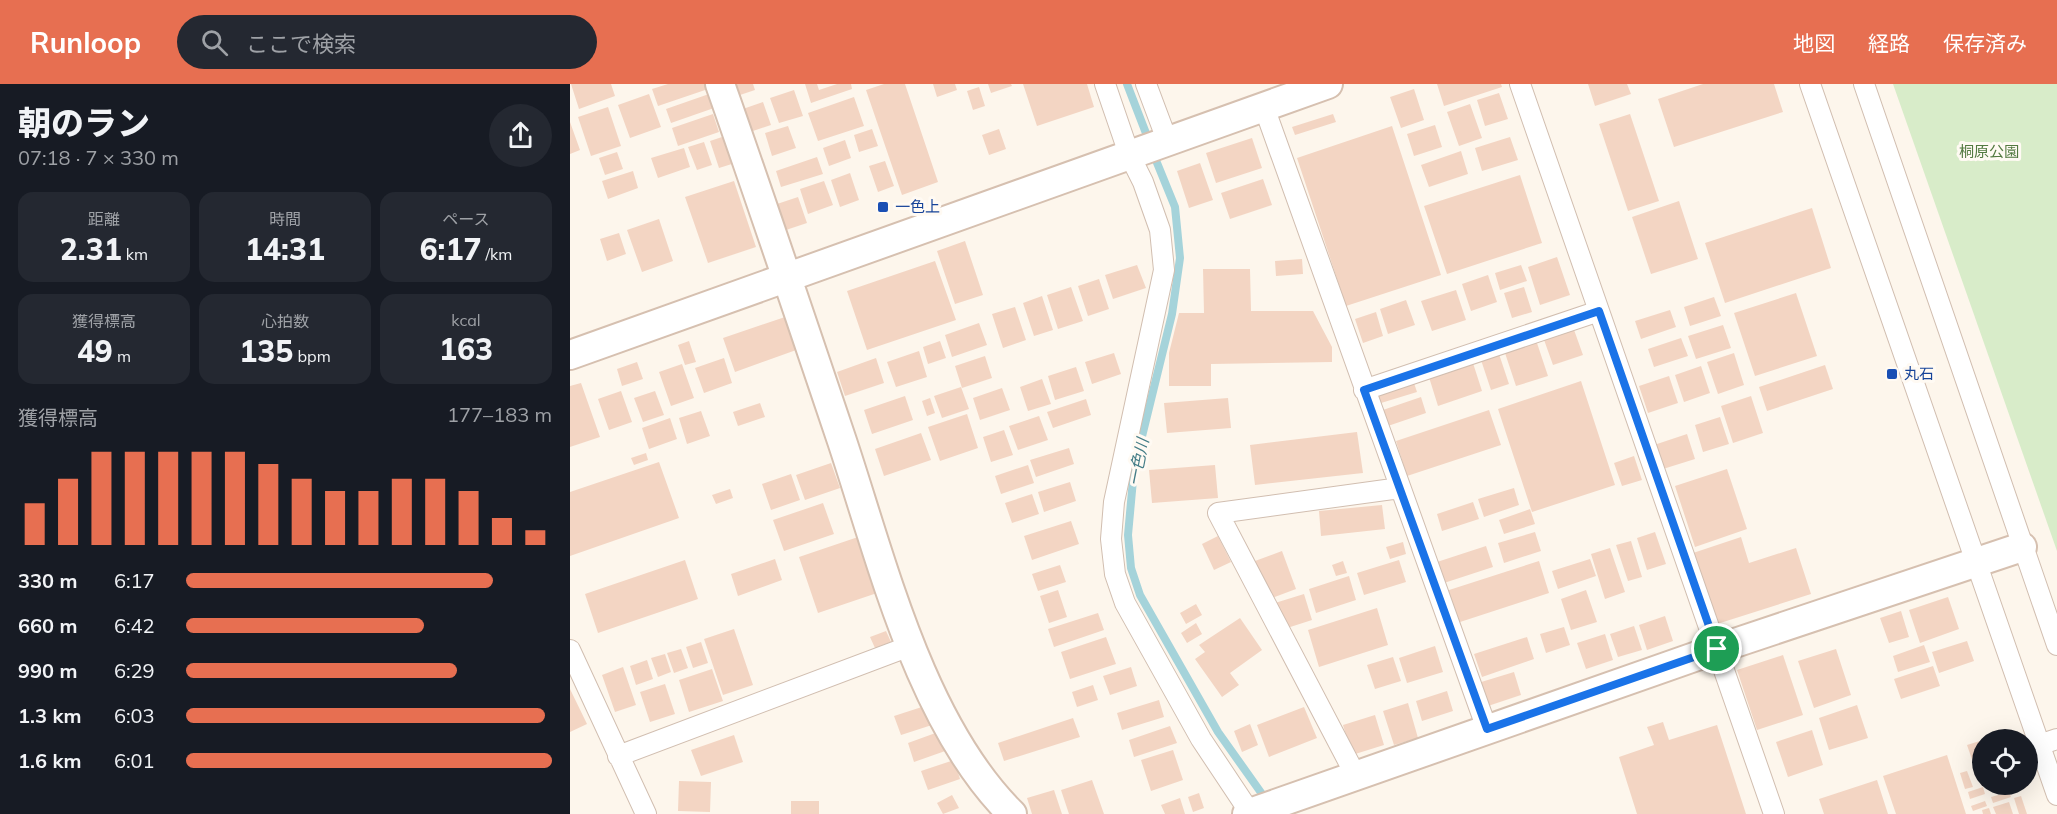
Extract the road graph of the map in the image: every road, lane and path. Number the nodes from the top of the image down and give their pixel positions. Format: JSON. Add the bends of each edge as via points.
{"nodes":[{"id":1,"x":720,"y":84,"type":"edge"},
{"id":2,"x":1104,"y":84,"type":"edge"},
{"id":3,"x":1146,"y":84,"type":"edge"},
{"id":4,"x":1328,"y":84,"type":"edge"},
{"id":5,"x":1520,"y":84,"type":"edge"},
{"id":6,"x":1810,"y":84,"type":"edge"},
{"id":7,"x":1864,"y":84,"type":"edge"},
{"id":8,"x":1264,"y":107,"type":"junction"},
{"id":9,"x":1148,"y":147,"type":"junction"},
{"id":10,"x":788,"y":277,"type":"junction"},
{"id":11,"x":1599,"y":311,"type":"junction"},
{"id":12,"x":570,"y":355,"type":"edge"},
{"id":13,"x":1364,"y":390,"type":"junction"},
{"id":14,"x":1400,"y":488,"type":"junction"},
{"id":15,"x":2022,"y":547,"type":"junction"},
{"id":16,"x":1978,"y":562,"type":"junction"},
{"id":17,"x":2057,"y":645,"type":"edge"},
{"id":18,"x":910,"y":646,"type":"junction"},
{"id":19,"x":1717,"y":649,"type":"junction"},
{"id":20,"x":570,"y":650,"type":"edge"},
{"id":21,"x":1487,"y":729,"type":"junction"},
{"id":22,"x":2048,"y":742,"type":"edge"},
{"id":23,"x":618,"y":756,"type":"junction"},
{"id":24,"x":1356,"y":776,"type":"junction"},
{"id":25,"x":2057,"y":795,"type":"edge"},
{"id":26,"x":1267,"y":810,"type":"edge"},
{"id":27,"x":646,"y":814,"type":"edge"},
{"id":28,"x":1012,"y":814,"type":"edge"},
{"id":29,"x":1774,"y":814,"type":"edge"}],
"edges":[{"from":1,"to":10,"type":"street"},
{"from":2,"to":9,"type":"street"},
{"from":3,"to":9,"type":"street"},
{"from":4,"to":8,"type":"street"},
{"from":5,"to":11,"type":"street"},
{"from":6,"to":16,"type":"street"},
{"from":7,"to":15,"type":"street"},
{"from":8,"to":9,"type":"street"},
{"from":8,"to":13,"type":"street"},
{"from":9,"to":10,"type":"street"},
{"from":9,"to":26,"type":"street","via":[[1143,182],[1160,230],[1164,270],[1114,501],[1111,538],[1115,574],[1125,603],[1202,739]]},
{"from":10,"to":12,"type":"street"},
{"from":10,"to":18,"type":"street"},
{"from":11,"to":13,"type":"street"},
{"from":11,"to":19,"type":"street"},
{"from":13,"to":14,"type":"street"},
{"from":14,"to":21,"type":"street"},
{"from":14,"to":24,"type":"street","via":[[1218,513]]},
{"from":15,"to":16,"type":"street"},
{"from":15,"to":17,"type":"street"},
{"from":16,"to":19,"type":"street"},
{"from":16,"to":22,"type":"street"},
{"from":18,"to":23,"type":"street"},
{"from":18,"to":28,"type":"street","via":[[956,742]]},
{"from":19,"to":21,"type":"street"},
{"from":19,"to":29,"type":"street"},
{"from":20,"to":23,"type":"street"},
{"from":21,"to":24,"type":"street"},
{"from":22,"to":25,"type":"street"},
{"from":23,"to":27,"type":"street"},
{"from":24,"to":26,"type":"street"}]}
